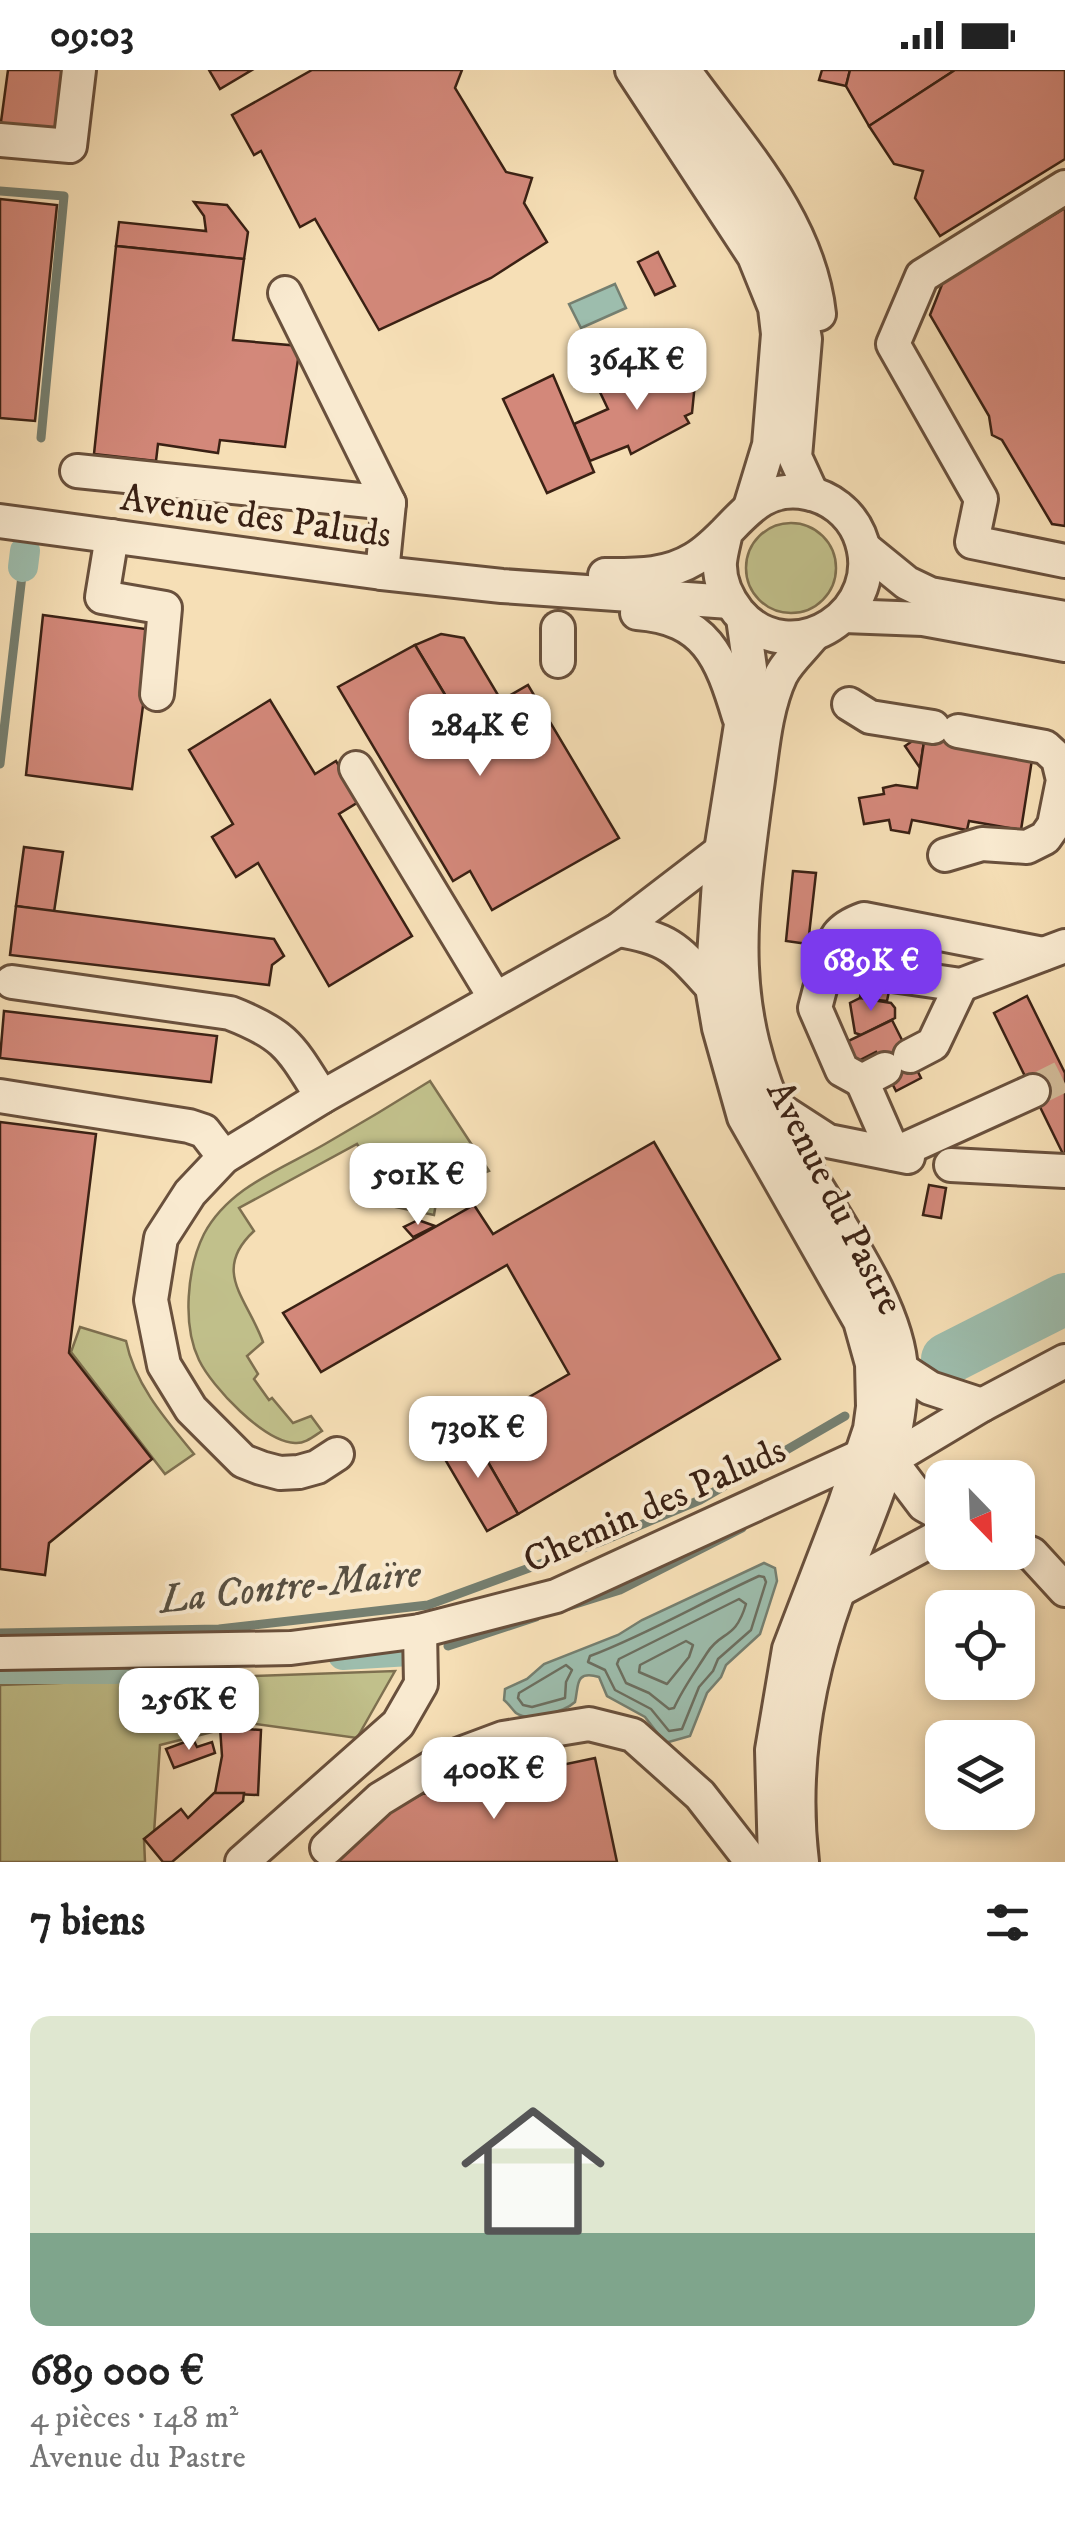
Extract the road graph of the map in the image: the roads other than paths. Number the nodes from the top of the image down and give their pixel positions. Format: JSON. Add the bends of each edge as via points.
{"nodes":[{"id":1,"x":79,"y":70,"type":"edge"},
{"id":2,"x":607,"y":70,"type":"edge"},
{"id":3,"x":632,"y":70,"type":"edge"},
{"id":4,"x":658,"y":70,"type":"edge"},
{"id":5,"x":684,"y":70,"type":"edge"},
{"id":6,"x":0,"y":140,"type":"edge"},
{"id":7,"x":1065,"y":187,"type":"edge"},
{"id":8,"x":285,"y":293,"type":"dead end"},
{"id":9,"x":780,"y":458,"type":"junction"},
{"id":10,"x":76,"y":471,"type":"dead end"},
{"id":11,"x":812,"y":494,"type":"junction"},
{"id":12,"x":389,"y":504,"type":"junction"},
{"id":13,"x":751,"y":504,"type":"junction"},
{"id":14,"x":0,"y":520,"type":"edge"},
{"id":15,"x":726,"y":532,"type":"junction"},
{"id":16,"x":112,"y":536,"type":"junction"},
{"id":17,"x":864,"y":548,"type":"junction"},
{"id":18,"x":1065,"y":561,"type":"edge"},
{"id":19,"x":382,"y":573,"type":"junction"},
{"id":20,"x":502,"y":586,"type":"junction"},
{"id":21,"x":737,"y":610,"type":"junction"},
{"id":22,"x":844,"y":616,"type":"junction"},
{"id":23,"x":1065,"y":618,"type":"edge"},
{"id":24,"x":814,"y":634,"type":"junction"},
{"id":25,"x":1065,"y":645,"type":"edge"},
{"id":26,"x":158,"y":694,"type":"dead end"},
{"id":27,"x":849,"y":704,"type":"dead end"},
{"id":28,"x":741,"y":726,"type":"junction"},
{"id":29,"x":356,"y":768,"type":"dead end"},
{"id":30,"x":721,"y":850,"type":"junction"},
{"id":31,"x":945,"y":854,"type":"dead end"},
{"id":32,"x":618,"y":930,"type":"junction"},
{"id":33,"x":1054,"y":950,"type":"edge"},
{"id":34,"x":826,"y":966,"type":"junction"},
{"id":35,"x":12,"y":982,"type":"dead end"},
{"id":36,"x":961,"y":985,"type":"junction"},
{"id":37,"x":712,"y":987,"type":"junction"},
{"id":38,"x":495,"y":998,"type":"junction"},
{"id":39,"x":886,"y":1069,"type":"junction"},
{"id":40,"x":1032,"y":1092,"type":"tunnel mouth"},
{"id":41,"x":0,"y":1096,"type":"edge"},
{"id":42,"x":322,"y":1097,"type":"junction"},
{"id":43,"x":774,"y":1106,"type":"junction"},
{"id":44,"x":894,"y":1154,"type":"junction"},
{"id":45,"x":224,"y":1157,"type":"junction"},
{"id":46,"x":1065,"y":1171,"type":"edge"},
{"id":47,"x":1065,"y":1361,"type":"edge"},
{"id":48,"x":901,"y":1369,"type":"junction"},
{"id":49,"x":982,"y":1405,"type":"junction"},
{"id":50,"x":337,"y":1454,"type":"dead end"},
{"id":51,"x":876,"y":1458,"type":"junction"},
{"id":52,"x":925,"y":1506,"type":"edge"},
{"id":53,"x":925,"y":1544,"type":"edge"},
{"id":54,"x":1035,"y":1557,"type":"edge"},
{"id":55,"x":1065,"y":1590,"type":"edge"},
{"id":56,"x":838,"y":1592,"type":"junction"},
{"id":57,"x":420,"y":1631,"type":"junction"},
{"id":58,"x":0,"y":1653,"type":"edge"},
{"id":59,"x":327,"y":1848,"type":"dead end"},
{"id":60,"x":242,"y":1862,"type":"edge"},
{"id":61,"x":752,"y":1862,"type":"edge"},
{"id":62,"x":775,"y":1862,"type":"edge"},
{"id":63,"x":802,"y":1862,"type":"edge"}],
"edges":[{"from":1,"to":6,"type":"street","via":[[70,146]]},
{"from":2,"to":9,"type":"street","via":[[741,263],[760,324],[753,440]]},
{"from":3,"to":9,"type":"street","via":[[754,256],[775,308]]},
{"from":4,"to":9,"type":"street","via":[[780,252],[796,295],[805,338]]},
{"from":5,"to":9,"type":"street","via":[[784,209],[816,284],[822,341],[814,430]]},
{"from":7,"to":18,"type":"street","via":[[922,276],[893,344],[981,500],[972,542]]},
{"from":8,"to":12,"type":"street"},
{"from":9,"to":11,"type":"street"},
{"from":9,"to":13,"type":"street"},
{"from":10,"to":12,"type":"street"},
{"from":11,"to":13,"type":"street","via":[[780,492]]},
{"from":11,"to":17,"type":"street","via":[[846,514]]},
{"from":12,"to":19,"type":"street"},
{"from":13,"to":15,"type":"street"},
{"from":14,"to":16,"type":"street","name":"Avenue des Paluds"},
{"from":15,"to":20,"type":"street","name":"Avenue des Paluds","via":[[698,558],[672,570],[561,574]]},
{"from":15,"to":21,"type":"street","via":[[722,582]]},
{"from":16,"to":19,"type":"street","name":"Avenue des Paluds"},
{"from":16,"to":26,"type":"street","via":[[102,597],[165,608]]},
{"from":17,"to":22,"type":"street","via":[[863,585]]},
{"from":17,"to":23,"type":"street","via":[[930,594]]},
{"from":19,"to":20,"type":"street","name":"Avenue des Paluds"},
{"from":20,"to":21,"type":"street","name":"Avenue des Paluds"},
{"from":20,"to":28,"type":"street","name":"Avenue des Paluds","via":[[560,606],[647,614],[689,626],[716,654]]},
{"from":21,"to":24,"type":"street","via":[[776,636]]},
{"from":21,"to":28,"type":"street","name":"Avenue du Pastre","via":[[750,668]]},
{"from":22,"to":24,"type":"street"},
{"from":22,"to":25,"type":"street","via":[[924,619]]},
{"from":24,"to":43,"type":"street","name":"Avenue du Pastre","via":[[782,674],[765,731],[740,909],[746,1024]]},
{"from":27,"to":31,"type":"street","via":[[870,717],[1045,747],[1058,758],[1063,780],[1045,838],[1027,847],[982,844]]},
{"from":28,"to":30,"type":"street","name":"Avenue du Pastre"},
{"from":29,"to":38,"type":"street"},
{"from":30,"to":32,"type":"street"},
{"from":30,"to":37,"type":"street","name":"Avenue du Pastre"},
{"from":32,"to":37,"type":"street","via":[[669,944]]},
{"from":32,"to":38,"type":"street"},
{"from":33,"to":34,"type":"street","via":[[864,919],[844,926]]},
{"from":33,"to":36,"type":"street"},
{"from":34,"to":36,"type":"street"},
{"from":34,"to":39,"type":"street","via":[[815,1008],[842,1070]]},
{"from":35,"to":42,"type":"street","via":[[230,1013],[262,1025],[291,1047]]},
{"from":36,"to":39,"type":"street","via":[[934,1044]]},
{"from":37,"to":51,"type":"street","name":"Avenue du Pastre","via":[[744,1117],[860,1321],[872,1364]]},
{"from":38,"to":42,"type":"street"},
{"from":39,"to":44,"type":"street"},
{"from":40,"to":44,"type":"street"},
{"from":41,"to":45,"type":"street","via":[[189,1126],[204,1131]]},
{"from":42,"to":45,"type":"street"},
{"from":43,"to":44,"type":"street","via":[[828,1141]]},
{"from":43,"to":48,"type":"street","name":"Avenue du Pastre","via":[[883,1303]]},
{"from":44,"to":46,"type":"street"},
{"from":45,"to":50,"type":"street","via":[[160,1238],[151,1300],[164,1365],[191,1409],[243,1460],[280,1473],[317,1466]]},
{"from":47,"to":49,"type":"street","name":"Chemin des Paluds"},
{"from":48,"to":49,"type":"street","via":[[930,1388]]},
{"from":48,"to":51,"type":"street","name":"Avenue du Pastre","via":[[899,1420]]},
{"from":49,"to":51,"type":"street","name":"Chemin des Paluds"},
{"from":51,"to":52,"type":"street"},
{"from":51,"to":56,"type":"street","name":"Avenue du Pastre"},
{"from":51,"to":57,"type":"street","name":"Chemin des Paluds","via":[[556,1596]]},
{"from":51,"to":62,"type":"street","name":"Avenue du Pastre","via":[[789,1649],[772,1750]]},
{"from":53,"to":56,"type":"street"},
{"from":54,"to":55,"type":"street"},
{"from":56,"to":63,"type":"street","name":"Avenue du Pastre","via":[[806,1700],[797,1775]]},
{"from":57,"to":58,"type":"street","name":"Chemin des Paluds","via":[[292,1648]]},
{"from":57,"to":60,"type":"street","via":[[421,1684],[398,1724]]},
{"from":59,"to":61,"type":"street","via":[[380,1799],[444,1760],[503,1738],[589,1724],[633,1734],[700,1795]]}]}
